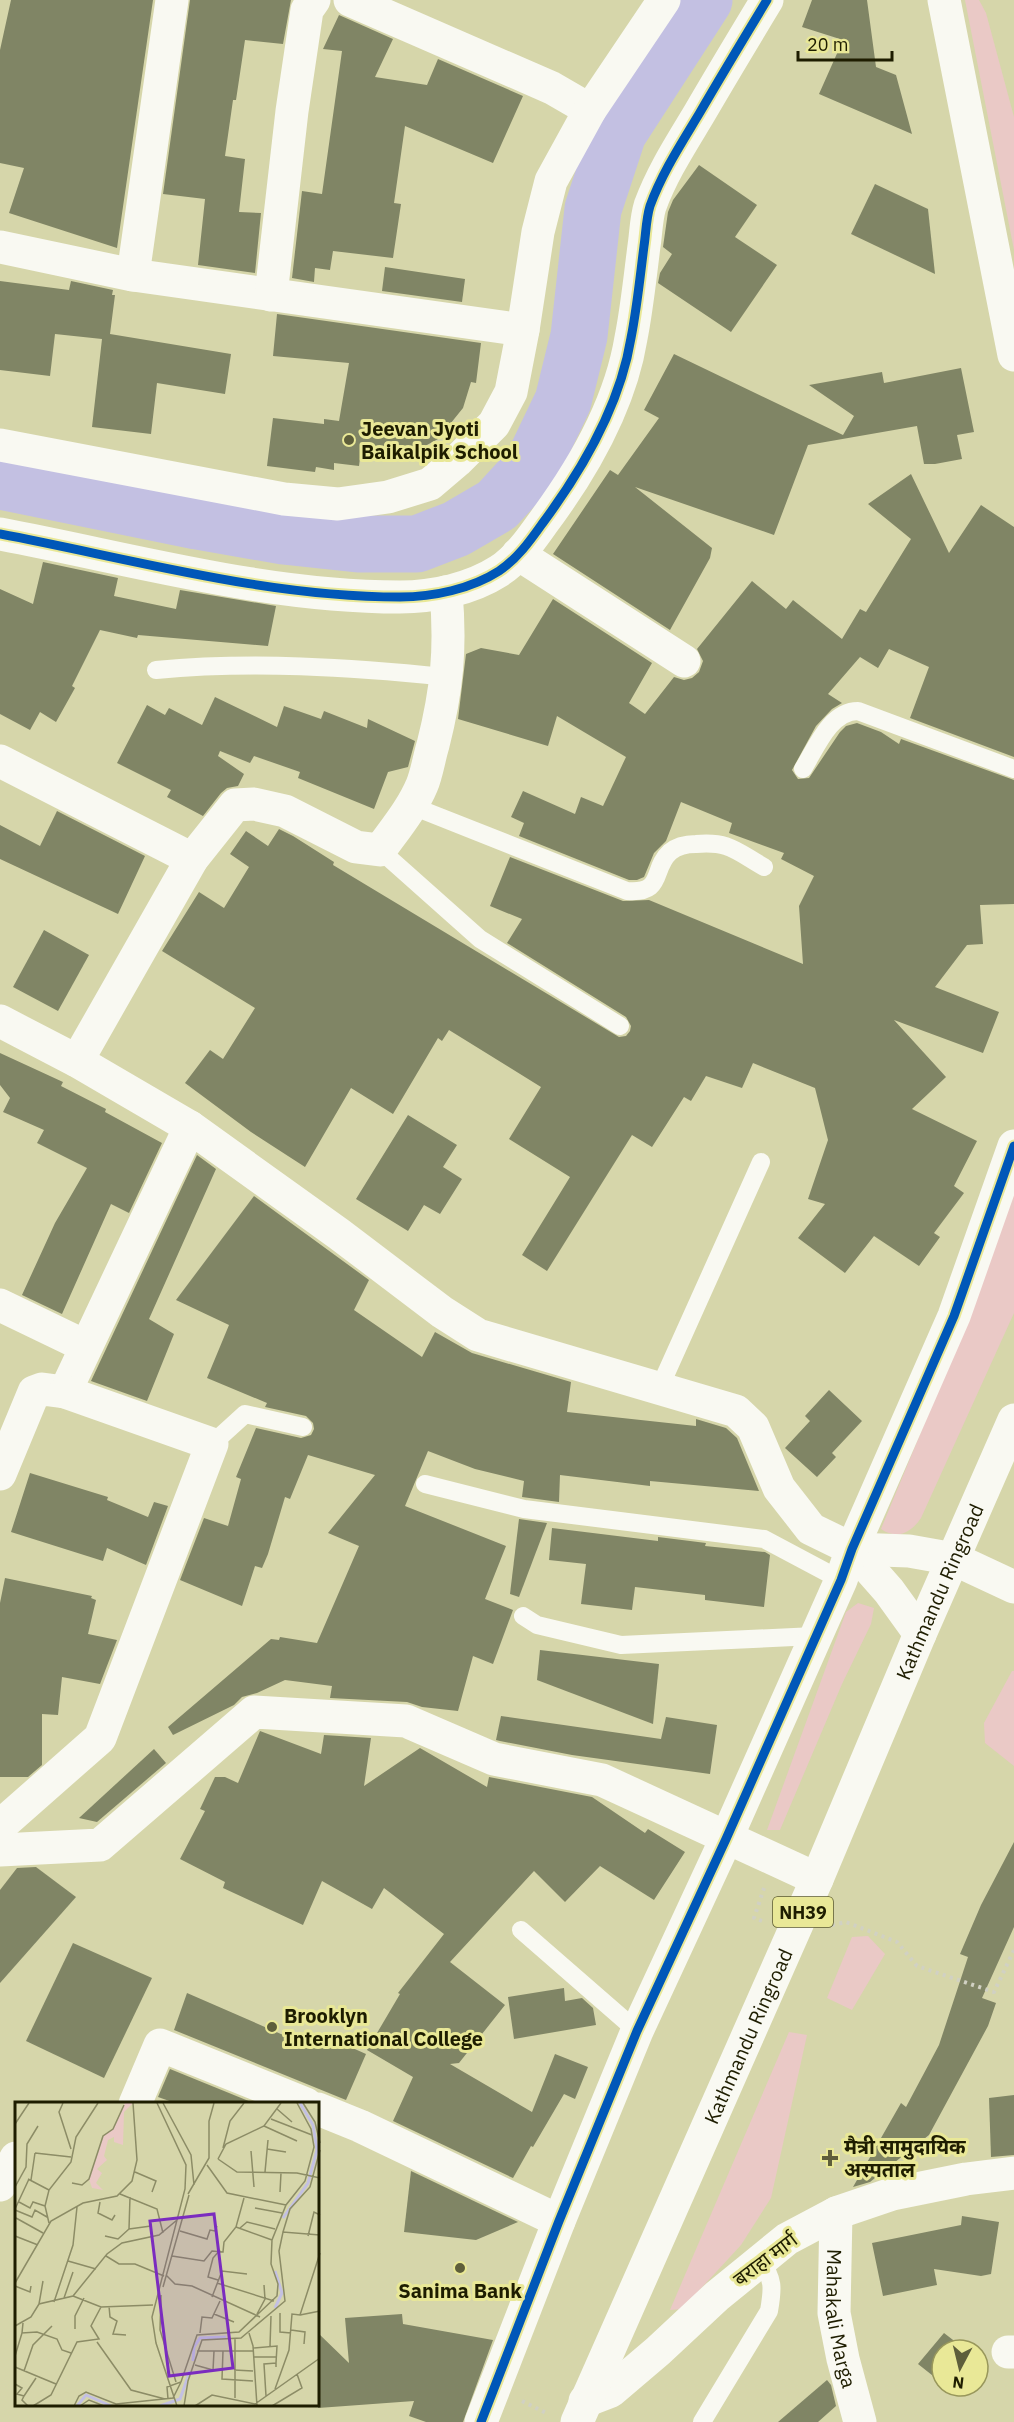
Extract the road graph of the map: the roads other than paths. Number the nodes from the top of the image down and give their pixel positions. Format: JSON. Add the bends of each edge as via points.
{"nodes":[{"id":1,"x":172,"y":0,"type":"edge"},
{"id":2,"x":314,"y":0,"type":"edge"},
{"id":3,"x":350,"y":0,"type":"edge"},
{"id":4,"x":664,"y":0,"type":"edge"},
{"id":5,"x":767,"y":0,"type":"edge"},
{"id":6,"x":944,"y":0,"type":"edge"},
{"id":7,"x":590,"y":110,"type":"junction"},
{"id":8,"x":0,"y":247,"type":"edge"},
{"id":9,"x":133,"y":275,"type":"junction"},
{"id":10,"x":271,"y":295,"type":"junction"},
{"id":11,"x":523,"y":330,"type":"junction"},
{"id":12,"x":1014,"y":355,"type":"edge"},
{"id":13,"x":0,"y":445,"type":"edge"},
{"id":14,"x":0,"y":534,"type":"edge"},
{"id":15,"x":519,"y":554,"type":"junction"},
{"id":16,"x":446,"y":592,"type":"junction"},
{"id":17,"x":684,"y":661,"type":"dead end"},
{"id":18,"x":156,"y":670,"type":"dead end"},
{"id":19,"x":446,"y":676,"type":"junction"},
{"id":20,"x":0,"y":761,"type":"edge"},
{"id":21,"x":803,"y":769,"type":"dead end"},
{"id":22,"x":1014,"y":770,"type":"edge"},
{"id":23,"x":412,"y":806,"type":"junction"},
{"id":24,"x":380,"y":850,"type":"junction"},
{"id":25,"x":192,"y":859,"type":"junction"},
{"id":26,"x":764,"y":867,"type":"dead end"},
{"id":27,"x":0,"y":1021,"type":"edge"},
{"id":28,"x":620,"y":1026,"type":"dead end"},
{"id":29,"x":77,"y":1061,"type":"junction"},
{"id":30,"x":190,"y":1127,"type":"junction"},
{"id":31,"x":1014,"y":1146,"type":"edge"},
{"id":32,"x":761,"y":1162,"type":"dead end"},
{"id":33,"x":0,"y":1305,"type":"edge"},
{"id":34,"x":85,"y":1346,"type":"junction"},
{"id":35,"x":658,"y":1389,"type":"junction"},
{"id":36,"x":65,"y":1392,"type":"junction"},
{"id":37,"x":1014,"y":1420,"type":"edge"},
{"id":38,"x":303,"y":1427,"type":"dead end"},
{"id":39,"x":212,"y":1444,"type":"junction"},
{"id":40,"x":0,"y":1474,"type":"edge"},
{"id":41,"x":425,"y":1484,"type":"dead end"},
{"id":42,"x":852,"y":1549,"type":"junction"},
{"id":43,"x":954,"y":1558,"type":"junction"},
{"id":44,"x":841,"y":1580,"type":"junction"},
{"id":45,"x":1014,"y":1587,"type":"edge"},
{"id":46,"x":523,"y":1617,"type":"dead end"},
{"id":47,"x":920,"y":1634,"type":"junction"},
{"id":48,"x":815,"y":1636,"type":"junction"},
{"id":49,"x":0,"y":1827,"type":"edge"},
{"id":50,"x":726,"y":1839,"type":"junction"},
{"id":51,"x":0,"y":1850,"type":"edge"},
{"id":52,"x":817,"y":1879,"type":"junction"},
{"id":53,"x":521,"y":1930,"type":"dead end"},
{"id":54,"x":637,"y":2031,"type":"junction"},
{"id":55,"x":136,"y":2102,"type":"edge"},
{"id":56,"x":301,"y":2102,"type":"edge"},
{"id":57,"x":320,"y":2110,"type":"edge"},
{"id":58,"x":15,"y":2160,"type":"edge"},
{"id":59,"x":1014,"y":2173,"type":"edge"},
{"id":60,"x":0,"y":2185,"type":"edge"},
{"id":61,"x":836,"y":2213,"type":"junction"},
{"id":62,"x":559,"y":2221,"type":"junction"},
{"id":63,"x":760,"y":2261,"type":"junction"},
{"id":64,"x":581,"y":2412,"type":"edge"},
{"id":65,"x":481,"y":2422,"type":"edge"},
{"id":66,"x":702,"y":2422,"type":"edge"},
{"id":67,"x":860,"y":2422,"type":"edge"}],
"edges":[{"from":1,"to":9,"type":"main road"},
{"from":2,"to":10,"type":"main road","via":[[307,10],[292,111]]},
{"from":3,"to":7,"type":"main road","via":[[552,88]]},
{"from":4,"to":7,"type":"main road"},
{"from":5,"to":15,"type":"main road","via":[[664,172],[649,210],[631,340],[604,423],[560,500]]},
{"from":6,"to":12,"type":"main road"},
{"from":7,"to":11,"type":"main road","via":[[551,181],[538,232]]},
{"from":8,"to":9,"type":"main road"},
{"from":9,"to":10,"type":"main road"},
{"from":10,"to":11,"type":"main road"},
{"from":11,"to":13,"type":"main road","via":[[511,392],[494,424],[430,484],[388,497],[338,504],[284,499]]},
{"from":14,"to":16,"type":"main road","via":[[208,576],[290,588],[401,597]]},
{"from":15,"to":16,"type":"main road","via":[[484,579]]},
{"from":15,"to":17,"type":"main road"},
{"from":16,"to":19,"type":"main road"},
{"from":18,"to":19,"type":"lane","via":[[213,665]]},
{"from":19,"to":23,"type":"main road","via":[[423,784]]},
{"from":20,"to":25,"type":"main road"},
{"from":21,"to":22,"type":"lane","via":[[835,719],[846,711],[858,711]]},
{"from":23,"to":24,"type":"main road"},
{"from":23,"to":26,"type":"lane","via":[[627,891],[642,892],[652,885],[669,852],[684,845],[725,844]]},
{"from":24,"to":25,"type":"main road","via":[[356,847],[285,811],[254,804],[235,805]]},
{"from":24,"to":28,"type":"lane","via":[[480,939]]},
{"from":25,"to":29,"type":"main road"},
{"from":27,"to":29,"type":"main road"},
{"from":29,"to":30,"type":"main road"},
{"from":30,"to":34,"type":"main road"},
{"from":30,"to":35,"type":"main road","via":[[478,1335]]},
{"from":31,"to":42,"type":"main road","via":[[954,1316]]},
{"from":32,"to":35,"type":"lane"},
{"from":33,"to":34,"type":"main road"},
{"from":34,"to":36,"type":"main road"},
{"from":35,"to":42,"type":"main road","via":[[736,1411],[753,1427],[778,1488],[811,1529]]},
{"from":36,"to":39,"type":"main road"},
{"from":36,"to":40,"type":"main road","via":[[34,1392]]},
{"from":37,"to":43,"type":"main road","name":"Kathmandu Ringroad","number":"NH39"},
{"from":38,"to":39,"type":"lane","via":[[245,1414]]},
{"from":39,"to":49,"type":"main road","via":[[99,1738]]},
{"from":41,"to":44,"type":"lane","via":[[524,1509],[764,1539]]},
{"from":42,"to":43,"type":"main road","via":[[909,1551]]},
{"from":42,"to":44,"type":"main road"},
{"from":42,"to":47,"type":"main road"},
{"from":43,"to":45,"type":"main road"},
{"from":43,"to":47,"type":"main road","name":"Kathmandu Ringroad","number":"NH39"},
{"from":44,"to":48,"type":"main road"},
{"from":46,"to":48,"type":"lane","via":[[537,1625],[621,1646]]},
{"from":47,"to":52,"type":"main road","name":"Kathmandu Ringroad","number":"NH39"},
{"from":48,"to":50,"type":"main road"},
{"from":50,"to":51,"type":"main road","via":[[602,1780],[494,1759],[406,1721],[254,1712],[100,1845]]},
{"from":50,"to":52,"type":"main road"},
{"from":50,"to":54,"type":"main road"},
{"from":52,"to":64,"type":"main road","name":"Kathmandu Ringroad","number":"NH39"},
{"from":53,"to":54,"type":"lane"},
{"from":54,"to":62,"type":"main road"},
{"from":55,"to":56,"type":"main road","via":[[160,2045]]},
{"from":57,"to":62,"type":"main road"},
{"from":58,"to":60,"type":"main road"},
{"from":59,"to":61,"type":"main road","name":"बराहा मार्ग","via":[[892,2194]]},
{"from":61,"to":63,"type":"main road","name":"बराहा मार्ग","via":[[787,2238]]},
{"from":61,"to":67,"type":"main road","name":"Mahakali Marga","via":[[834,2313]]},
{"from":62,"to":65,"type":"main road"},
{"from":63,"to":64,"type":"main road","name":"बराहा मार्ग","via":[[658,2351]]},
{"from":63,"to":66,"type":"lane","via":[[770,2274],[773,2291],[769,2311]]}]}
